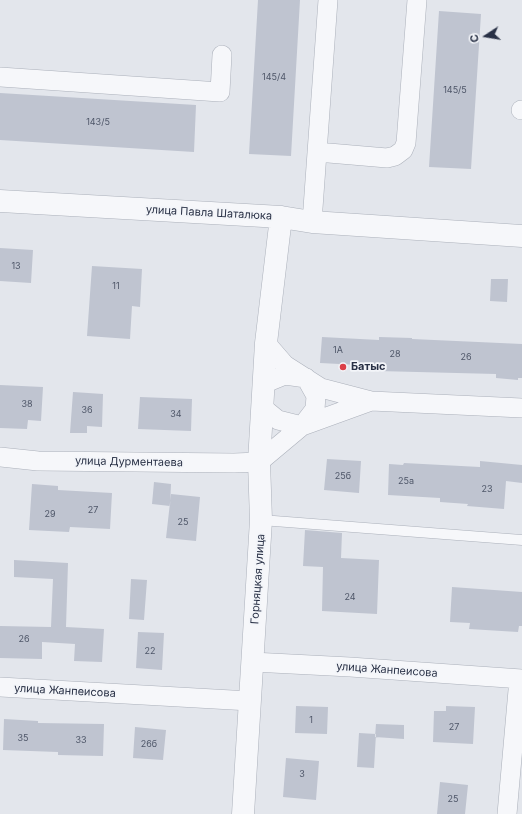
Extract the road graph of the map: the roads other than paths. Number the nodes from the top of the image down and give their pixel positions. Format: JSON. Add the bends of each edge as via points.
{"nodes":[{"id":1,"x":328,"y":0,"type":"edge"},
{"id":2,"x":417,"y":0,"type":"edge"},
{"id":3,"x":222,"y":55,"type":"dead end"},
{"id":4,"x":0,"y":77,"type":"edge"},
{"id":5,"x":317,"y":152,"type":"junction"},
{"id":6,"x":0,"y":201,"type":"edge"},
{"id":7,"x":281,"y":217,"type":"junction"},
{"id":8,"x":312,"y":222,"type":"junction"},
{"id":9,"x":522,"y":236,"type":"edge"},
{"id":10,"x":266,"y":343,"type":"junction"},
{"id":11,"x":306,"y":378,"type":"junction"},
{"id":12,"x":263,"y":384,"type":"junction"},
{"id":13,"x":371,"y":401,"type":"junction"},
{"id":14,"x":262,"y":407,"type":"junction"},
{"id":15,"x":522,"y":408,"type":"edge"},
{"id":16,"x":302,"y":426,"type":"junction"},
{"id":17,"x":0,"y":457,"type":"edge"},
{"id":18,"x":259,"y":462,"type":"junction"},
{"id":19,"x":261,"y":520,"type":"junction"},
{"id":20,"x":522,"y":540,"type":"edge"},
{"id":21,"x":252,"y":662,"type":"junction"},
{"id":22,"x":520,"y":679,"type":"edge"},
{"id":23,"x":0,"y":687,"type":"edge"},
{"id":24,"x":250,"y":701,"type":"junction"},
{"id":25,"x":243,"y":814,"type":"edge"},
{"id":26,"x":507,"y":814,"type":"edge"}],
"edges":[{"from":1,"to":5,"type":"street"},
{"from":2,"to":5,"type":"street","via":[[406,143],[403,150],[387,158]]},
{"from":3,"to":4,"type":"street","via":[[220,92]]},
{"from":5,"to":8,"type":"street"},
{"from":6,"to":7,"type":"street","name":"улица Павла Шаталюка"},
{"from":7,"to":8,"type":"street"},
{"from":7,"to":10,"type":"street","name":"улица Павла Шаталюка"},
{"from":8,"to":9,"type":"street"},
{"from":10,"to":11,"type":"street","via":[[285,365]]},
{"from":10,"to":12,"type":"street","name":"Горняцкая улица"},
{"from":11,"to":12,"type":"street","via":[[285,375]]},
{"from":11,"to":13,"type":"street","via":[[321,388]]},
{"from":11,"to":16,"type":"street","via":[[316,396],[315,409]]},
{"from":12,"to":14,"type":"street","name":"Горняцкая улица"},
{"from":13,"to":15,"type":"street"},
{"from":13,"to":16,"type":"street"},
{"from":14,"to":16,"type":"street","via":[[278,420]]},
{"from":14,"to":18,"type":"street","name":"Горняцкая улица"},
{"from":16,"to":18,"type":"street"},
{"from":17,"to":18,"type":"street","name":"улица Дурментаева","via":[[38,461]]},
{"from":18,"to":19,"type":"street","name":"Горняцкая улица"},
{"from":19,"to":20,"type":"lane"},
{"from":19,"to":21,"type":"street","name":"Горняцкая улица"},
{"from":21,"to":22,"type":"street","name":"улица Жанпеисова"},
{"from":21,"to":24,"type":"street","name":"Горняцкая улица"},
{"from":22,"to":26,"type":"street"},
{"from":23,"to":24,"type":"street","name":"улица Жанпеисова"},
{"from":24,"to":25,"type":"street","name":"Горняцкая улица"}]}
